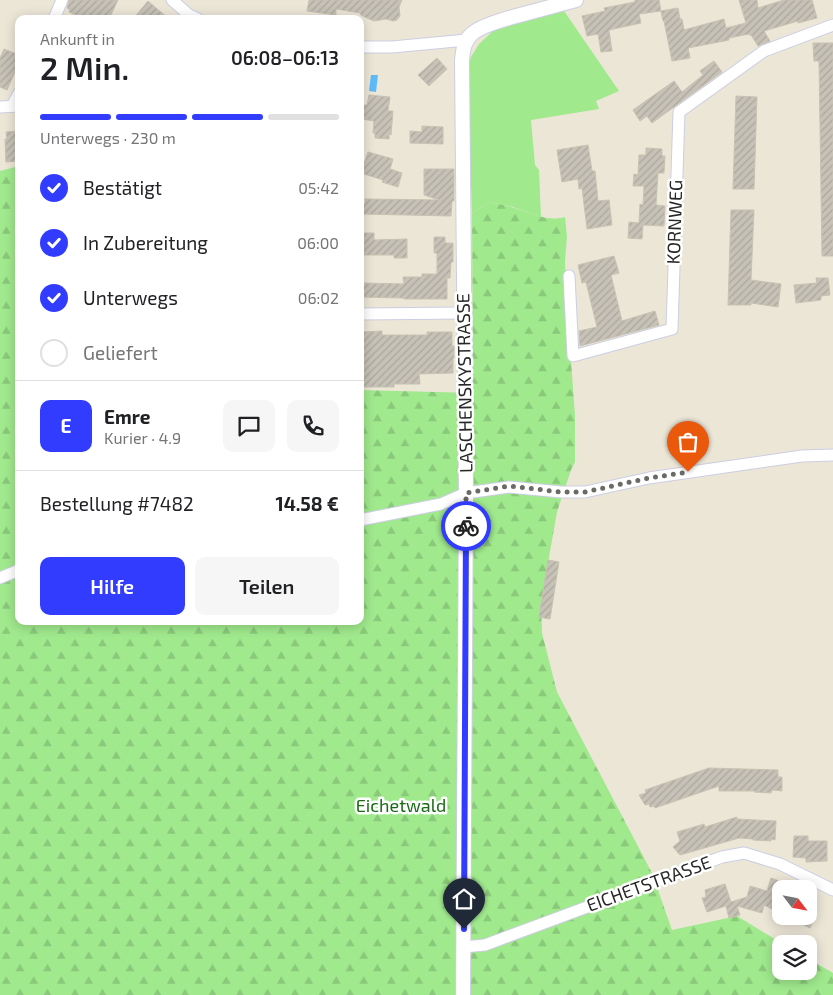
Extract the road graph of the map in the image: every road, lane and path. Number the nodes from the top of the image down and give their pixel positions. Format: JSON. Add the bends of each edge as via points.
{"nodes":[{"id":1,"x":62,"y":0,"type":"edge"},
{"id":2,"x":172,"y":0,"type":"edge"},
{"id":3,"x":576,"y":0,"type":"edge"},
{"id":4,"x":56,"y":15,"type":"edge"},
{"id":5,"x":188,"y":15,"type":"edge"},
{"id":6,"x":833,"y":25,"type":"edge"},
{"id":7,"x":467,"y":40,"type":"junction"},
{"id":8,"x":364,"y":47,"type":"edge"},
{"id":9,"x":15,"y":106,"type":"edge"},
{"id":10,"x":0,"y":107,"type":"edge"},
{"id":11,"x":569,"y":276,"type":"dead end"},
{"id":12,"x":464,"y":313,"type":"junction"},
{"id":13,"x":364,"y":314,"type":"edge"},
{"id":14,"x":833,"y":455,"type":"edge"},
{"id":15,"x":466,"y":493,"type":"junction"},
{"id":16,"x":364,"y":519,"type":"edge"},
{"id":17,"x":15,"y":572,"type":"edge"},
{"id":18,"x":0,"y":578,"type":"edge"},
{"id":19,"x":833,"y":890,"type":"edge"},
{"id":20,"x":463,"y":947,"type":"junction"},
{"id":21,"x":464,"y":995,"type":"edge"}],
"edges":[{"from":1,"to":4,"type":"street"},
{"from":2,"to":5,"type":"street"},
{"from":3,"to":7,"type":"street","via":[[490,25],[473,33]]},
{"from":6,"to":11,"type":"street","name":"KORNWEG","via":[[764,52],[679,112],[672,329],[574,356]]},
{"from":7,"to":8,"type":"street"},
{"from":7,"to":12,"type":"street","name":"LASCHENSKYSTRASSE","via":[[462,60]]},
{"from":9,"to":10,"type":"street"},
{"from":12,"to":13,"type":"street"},
{"from":12,"to":15,"type":"street","name":"LASCHENSKYSTRASSE"},
{"from":14,"to":15,"type":"street","via":[[802,456],[649,478],[585,492],[509,486]]},
{"from":15,"to":16,"type":"street","via":[[441,504]]},
{"from":15,"to":20,"type":"street","name":"LASCHENSKYSTRASSE"},
{"from":17,"to":18,"type":"street"},
{"from":19,"to":20,"type":"street","name":"EICHETSTRASSE","via":[[780,864],[744,853],[722,857],[485,945]]},
{"from":20,"to":21,"type":"street","name":"LASCHENSKYSTRASSE"}]}
